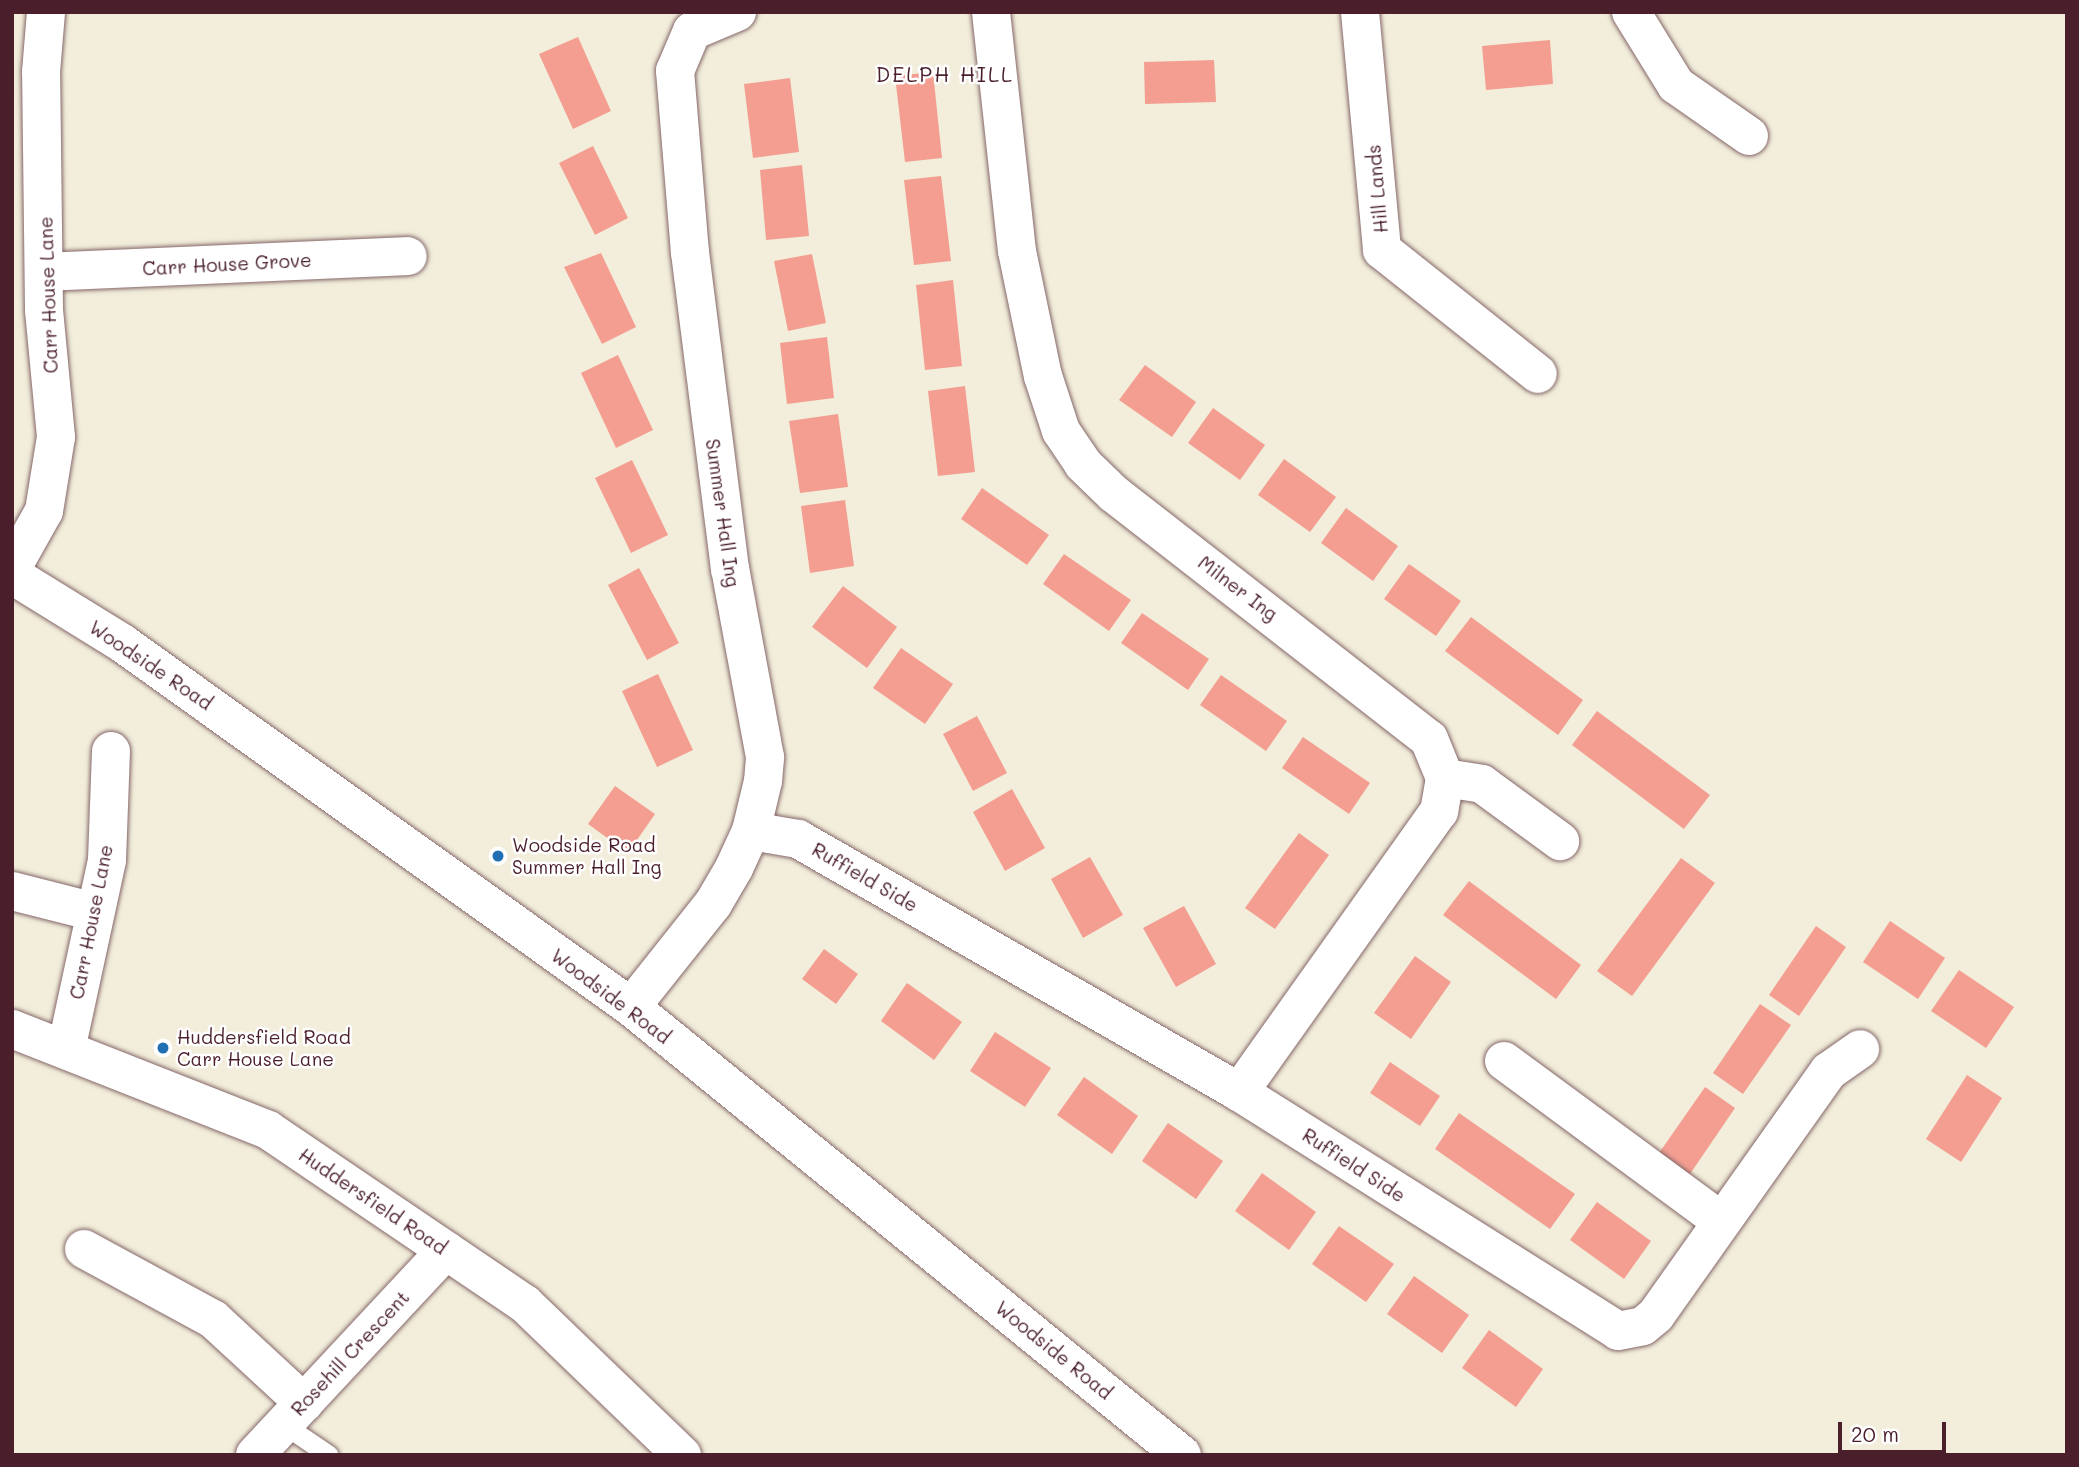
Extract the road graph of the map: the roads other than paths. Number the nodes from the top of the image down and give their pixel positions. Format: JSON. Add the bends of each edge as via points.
{"nodes":[{"id":1,"x":46,"y":12,"type":"edge"},
{"id":2,"x":737,"y":12,"type":"edge"},
{"id":3,"x":991,"y":12,"type":"edge"},
{"id":4,"x":1360,"y":12,"type":"edge"},
{"id":5,"x":1631,"y":12,"type":"edge"},
{"id":6,"x":680,"y":22,"type":"edge"},
{"id":7,"x":1749,"y":136,"type":"dead end"},
{"id":8,"x":408,"y":256,"type":"dead end"},
{"id":9,"x":45,"y":272,"type":"junction"},
{"id":10,"x":28,"y":304,"type":"edge"},
{"id":11,"x":1538,"y":374,"type":"dead end"},
{"id":12,"x":12,"y":568,"type":"edge"},
{"id":13,"x":12,"y":575,"type":"edge"},
{"id":14,"x":111,"y":751,"type":"dead end"},
{"id":15,"x":1445,"y":778,"type":"junction"},
{"id":16,"x":751,"y":831,"type":"junction"},
{"id":17,"x":1560,"y":841,"type":"dead end"},
{"id":18,"x":12,"y":891,"type":"edge"},
{"id":19,"x":95,"y":912,"type":"junction"},
{"id":20,"x":631,"y":1007,"type":"junction"},
{"id":21,"x":12,"y":1029,"type":"edge"},
{"id":22,"x":1860,"y":1049,"type":"dead end"},
{"id":23,"x":66,"y":1050,"type":"junction"},
{"id":24,"x":1504,"y":1060,"type":"dead end"},
{"id":25,"x":1239,"y":1092,"type":"junction"},
{"id":26,"x":1721,"y":1221,"type":"junction"},
{"id":27,"x":84,"y":1249,"type":"dead end"},
{"id":28,"x":446,"y":1250,"type":"junction"},
{"id":29,"x":293,"y":1414,"type":"junction"},
{"id":30,"x":255,"y":1455,"type":"edge"},
{"id":31,"x":329,"y":1455,"type":"edge"},
{"id":32,"x":682,"y":1455,"type":"edge"},
{"id":33,"x":1182,"y":1455,"type":"edge"}],
"edges":[{"from":1,"to":9,"type":"street","name":"Carr House Lane","via":[[41,72]]},
{"from":2,"to":6,"type":"street","name":"Summer Hall Ing"},
{"from":3,"to":15,"type":"street","name":"Milner Ing","via":[[1017,251],[1043,376],[1061,431],[1083,464],[1114,494],[1429,739]]},
{"from":4,"to":11,"type":"street","name":"Hill Lands","via":[[1382,250]]},
{"from":5,"to":7,"type":"street","via":[[1676,85]]},
{"from":6,"to":16,"type":"street","name":"Summer Hall Ing","via":[[675,71],[690,253],[730,569],[765,757]]},
{"from":8,"to":9,"type":"street","name":"Carr House Grove"},
{"from":9,"to":10,"type":"street","name":"Carr House Lane"},
{"from":10,"to":12,"type":"street","name":"Carr House Lane","via":[[56,437],[44,511]]},
{"from":13,"to":20,"type":"street","name":"Woodside Road","via":[[122,643]]},
{"from":14,"to":19,"type":"street","name":"Carr House Lane","via":[[107,860]]},
{"from":15,"to":17,"type":"street","via":[[1482,784]]},
{"from":15,"to":25,"type":"street","via":[[1439,811]]},
{"from":16,"to":20,"type":"street","name":"Summer Hall Ing","via":[[712,904]]},
{"from":16,"to":25,"type":"street","name":"Ruffield Side","via":[[798,839]]},
{"from":18,"to":19,"type":"street"},
{"from":19,"to":23,"type":"street","name":"Carr House Lane"},
{"from":20,"to":33,"type":"street","name":"Woodside Road"},
{"from":21,"to":23,"type":"street","name":"Huddersfield Road"},
{"from":22,"to":26,"type":"street","name":"Ruffield Side","via":[[1829,1071]]},
{"from":23,"to":28,"type":"street","name":"Huddersfield Road","via":[[268,1129]]},
{"from":24,"to":26,"type":"street"},
{"from":25,"to":26,"type":"street","name":"Ruffield Side","via":[[1618,1331],[1643,1325],[1656,1315]]},
{"from":27,"to":29,"type":"street","via":[[213,1319]]},
{"from":28,"to":29,"type":"street","name":"Rosehill Crescent"},
{"from":28,"to":32,"type":"street","name":"Huddersfield Road","via":[[525,1304]]},
{"from":29,"to":30,"type":"street","name":"Rosehill Crescent"},
{"from":29,"to":31,"type":"lane"}]}
